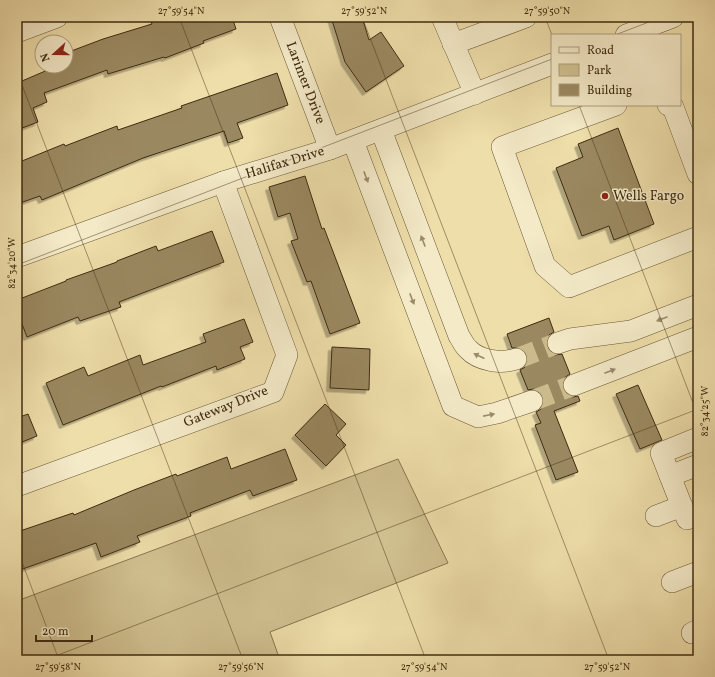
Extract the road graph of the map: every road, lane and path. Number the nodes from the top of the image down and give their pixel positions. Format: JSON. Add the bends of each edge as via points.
{"nodes":[{"id":1,"x":57,"y":17,"type":"edge"},
{"id":2,"x":280,"y":17,"type":"edge"},
{"id":3,"x":442,"y":17,"type":"edge"},
{"id":4,"x":526,"y":17,"type":"edge"},
{"id":5,"x":672,"y":17,"type":"edge"},
{"id":6,"x":17,"y":32,"type":"edge"},
{"id":7,"x":629,"y":34,"type":"edge"},
{"id":8,"x":453,"y":44,"type":"junction"},
{"id":9,"x":551,"y":64,"type":"edge"},
{"id":10,"x":475,"y":94,"type":"junction"},
{"id":11,"x":610,"y":106,"type":"edge"},
{"id":12,"x":670,"y":106,"type":"edge"},
{"id":13,"x":571,"y":112,"type":"edge"},
{"id":14,"x":381,"y":130,"type":"junction"},
{"id":15,"x":353,"y":141,"type":"junction"},
{"id":16,"x":330,"y":150,"type":"junction"},
{"id":17,"x":698,"y":174,"type":"edge"},
{"id":18,"x":224,"y":182,"type":"junction"},
{"id":19,"x":698,"y":237,"type":"edge"},
{"id":20,"x":17,"y":257,"type":"edge"},
{"id":21,"x":698,"y":305,"type":"edge"},
{"id":22,"x":698,"y":337,"type":"edge"},
{"id":23,"x":558,"y":343,"type":"tunnel mouth"},
{"id":24,"x":516,"y":359,"type":"tunnel mouth"},
{"id":25,"x":574,"y":385,"type":"tunnel mouth"},
{"id":26,"x":532,"y":401,"type":"tunnel mouth"},
{"id":27,"x":698,"y":438,"type":"edge"},
{"id":28,"x":698,"y":465,"type":"edge"},
{"id":29,"x":670,"y":476,"type":"junction"},
{"id":30,"x":17,"y":486,"type":"edge"},
{"id":31,"x":656,"y":516,"type":"dead end"},
{"id":32,"x":698,"y":572,"type":"edge"},
{"id":33,"x":672,"y":582,"type":"dead end"}],
"edges":[{"from":1,"to":6,"type":"street"},
{"from":2,"to":16,"type":"street","name":"Larimer Drive"},
{"from":3,"to":8,"type":"street"},
{"from":4,"to":8,"type":"street"},
{"from":5,"to":7,"type":"street"},
{"from":8,"to":10,"type":"street"},
{"from":9,"to":10,"type":"street","name":"Halifax Drive"},
{"from":10,"to":14,"type":"street","name":"Halifax Drive"},
{"from":11,"to":13,"type":"street"},
{"from":12,"to":17,"type":"street"},
{"from":13,"to":19,"type":"street","via":[[502,147],[545,266],[569,287]]},
{"from":14,"to":15,"type":"street","name":"Halifax Drive"},
{"from":24,"to":14,"type":"street","one_way":true,"via":[[495,361],[478,357],[468,349],[459,336]]},
{"from":15,"to":16,"type":"street","name":"Halifax Drive"},
{"from":15,"to":26,"type":"street","one_way":true,"via":[[453,406],[478,417]]},
{"from":16,"to":18,"type":"street","name":"Halifax Drive"},
{"from":18,"to":20,"type":"street","name":"Halifax Drive"},
{"from":18,"to":30,"type":"street","name":"Gateway Drive","via":[[287,355],[273,392]]},
{"from":21,"to":23,"type":"street","one_way":true,"via":[[631,331],[570,339]]},
{"from":25,"to":22,"type":"street","one_way":true},
{"from":27,"to":29,"type":"street","via":[[661,453]]},
{"from":28,"to":29,"type":"street"},
{"from":29,"to":31,"type":"street","via":[[684,512]]},
{"from":32,"to":33,"type":"street"}]}
